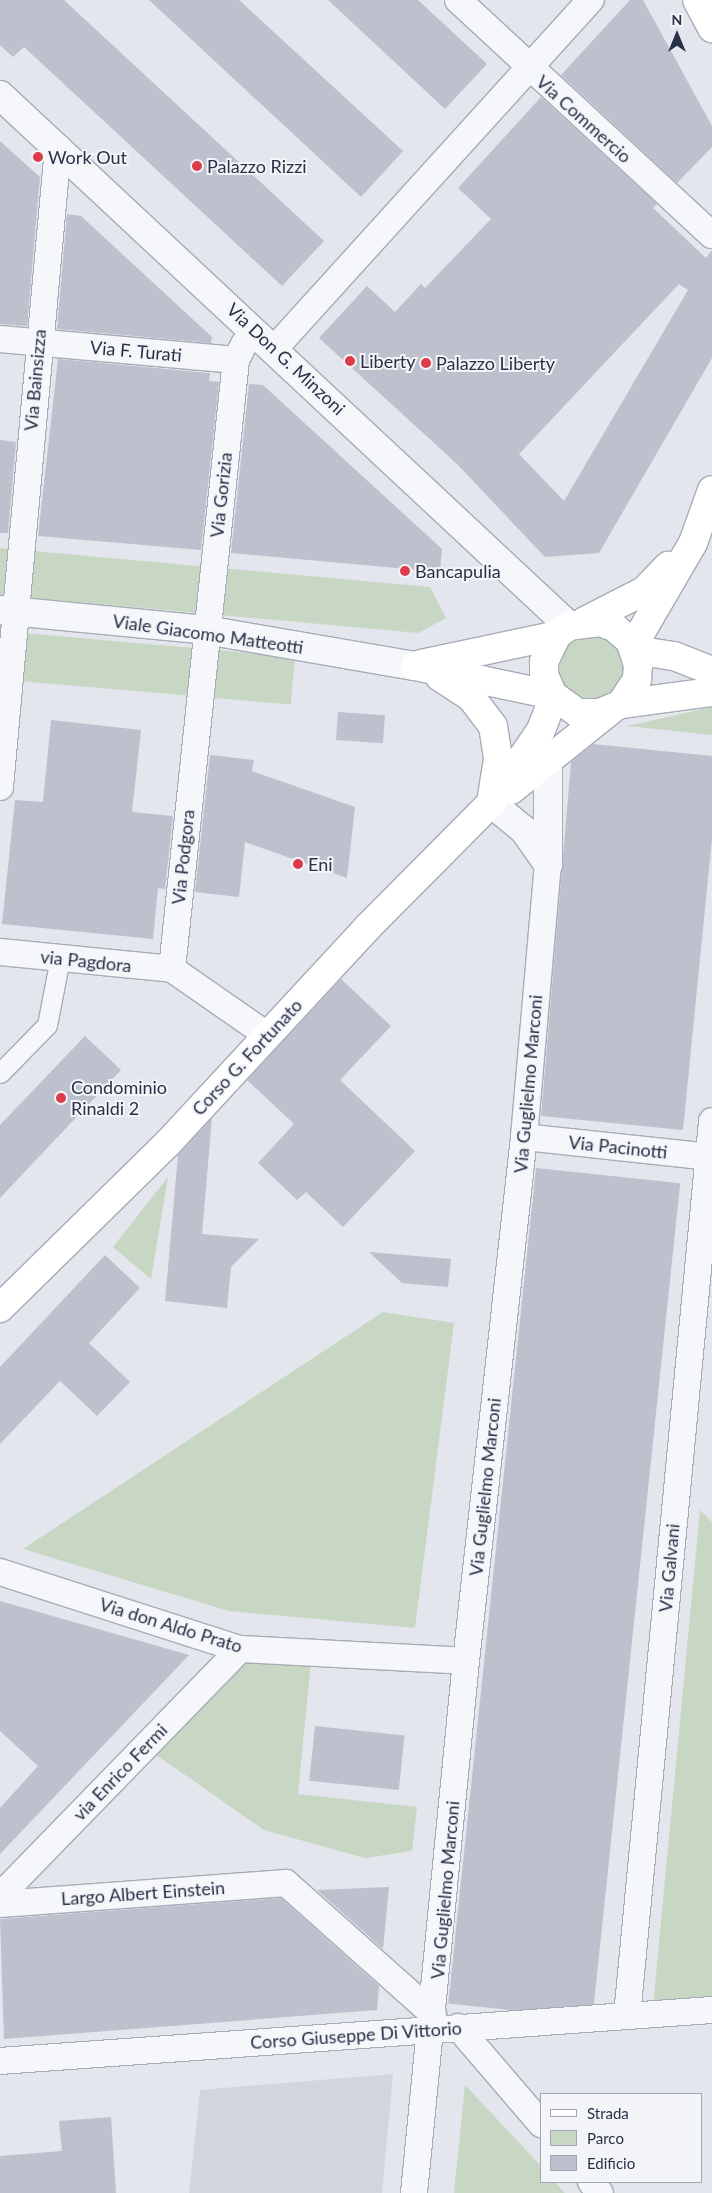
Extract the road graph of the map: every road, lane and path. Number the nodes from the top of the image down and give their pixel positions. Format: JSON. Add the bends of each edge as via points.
{"nodes":[{"id":1,"x":458,"y":0,"type":"edge"},
{"id":2,"x":591,"y":0,"type":"edge"},
{"id":3,"x":697,"y":0,"type":"edge"},
{"id":4,"x":712,"y":28,"type":"edge"},
{"id":5,"x":527,"y":67,"type":"junction"},
{"id":6,"x":0,"y":95,"type":"edge"},
{"id":7,"x":58,"y":148,"type":"junction"},
{"id":8,"x":712,"y":235,"type":"edge"},
{"id":9,"x":252,"y":328,"type":"junction"},
{"id":10,"x":0,"y":339,"type":"edge"},
{"id":11,"x":39,"y":342,"type":"junction"},
{"id":12,"x":275,"y":348,"type":"junction"},
{"id":13,"x":236,"y":360,"type":"junction"},
{"id":14,"x":712,"y":490,"type":"edge"},
{"id":15,"x":693,"y":543,"type":"junction"},
{"id":16,"x":7,"y":611,"type":"edge"},
{"id":17,"x":570,"y":628,"type":"junction"},
{"id":18,"x":206,"y":630,"type":"junction"},
{"id":19,"x":634,"y":648,"type":"junction"},
{"id":20,"x":414,"y":666,"type":"junction"},
{"id":21,"x":712,"y":671,"type":"edge"},
{"id":22,"x":712,"y":692,"type":"edge"},
{"id":23,"x":553,"y":695,"type":"junction"},
{"id":24,"x":616,"y":707,"type":"junction"},
{"id":25,"x":548,"y":762,"type":"junction"},
{"id":26,"x":0,"y":787,"type":"edge"},
{"id":27,"x":491,"y":803,"type":"junction"},
{"id":28,"x":548,"y":864,"type":"junction"},
{"id":29,"x":0,"y":952,"type":"edge"},
{"id":30,"x":60,"y":958,"type":"junction"},
{"id":31,"x":172,"y":970,"type":"junction"},
{"id":32,"x":267,"y":1036,"type":"junction"},
{"id":33,"x":0,"y":1073,"type":"edge"},
{"id":34,"x":712,"y":1121,"type":"edge"},
{"id":35,"x":524,"y":1137,"type":"junction"},
{"id":36,"x":710,"y":1157,"type":"edge"},
{"id":37,"x":0,"y":1308,"type":"edge"},
{"id":38,"x":0,"y":1572,"type":"edge"},
{"id":39,"x":240,"y":1648,"type":"junction"},
{"id":40,"x":466,"y":1661,"type":"junction"},
{"id":41,"x":0,"y":1896,"type":"edge"},
{"id":42,"x":0,"y":1904,"type":"edge"},
{"id":43,"x":712,"y":2010,"type":"edge"},
{"id":44,"x":626,"y":2016,"type":"junction"},
{"id":45,"x":432,"y":2022,"type":"junction"},
{"id":46,"x":458,"y":2027,"type":"junction"},
{"id":47,"x":0,"y":2061,"type":"edge"},
{"id":48,"x":540,"y":2123,"type":"edge"},
{"id":49,"x":592,"y":2183,"type":"edge"},
{"id":50,"x":414,"y":2193,"type":"edge"},
{"id":51,"x":600,"y":2193,"type":"edge"}],
"edges":[{"from":1,"to":5,"type":"street","name":"Via Commercio"},
{"from":2,"to":5,"type":"street"},
{"from":3,"to":4,"type":"main road"},
{"from":5,"to":8,"type":"street","name":"Via Commercio"},
{"from":5,"to":12,"type":"street"},
{"from":6,"to":7,"type":"street","name":"Via Don G. Minzoni"},
{"from":7,"to":9,"type":"street","name":"Via Don G. Minzoni"},
{"from":7,"to":11,"type":"street","name":"Via Bainsizza"},
{"from":9,"to":12,"type":"street","name":"Via Don G. Minzoni"},
{"from":9,"to":13,"type":"street"},
{"from":10,"to":11,"type":"street","name":"Via F. Turati"},
{"from":11,"to":13,"type":"street","name":"Via F. Turati"},
{"from":11,"to":16,"type":"street","name":"Via Bainsizza"},
{"from":12,"to":17,"type":"street","name":"Via Don G. Minzoni"},
{"from":13,"to":18,"type":"street","name":"Via Gorizia"},
{"from":14,"to":15,"type":"main road"},
{"from":15,"to":17,"type":"main road","via":[[644,591]]},
{"from":15,"to":19,"type":"main road"},
{"from":16,"to":18,"type":"street","name":"Viale Giacomo Matteotti"},
{"from":16,"to":26,"type":"street","name":"Via Bainsizza"},
{"from":17,"to":19,"type":"main road","via":[[614,627]]},
{"from":17,"to":20,"type":"main road"},
{"from":17,"to":23,"type":"main road","via":[[544,662],[544,675]]},
{"from":18,"to":20,"type":"street","name":"Viale Giacomo Matteotti"},
{"from":18,"to":31,"type":"street","name":"Via Podgora"},
{"from":19,"to":21,"type":"main road","via":[[674,656]]},
{"from":19,"to":24,"type":"main road","via":[[636,679]]},
{"from":20,"to":23,"type":"main road"},
{"from":20,"to":27,"type":"main road","via":[[446,679],[471,697],[493,726],[498,758]]},
{"from":22,"to":24,"type":"main road"},
{"from":23,"to":24,"type":"main road","via":[[578,713]]},
{"from":23,"to":27,"type":"main road","via":[[542,730]]},
{"from":24,"to":25,"type":"main road"},
{"from":25,"to":27,"type":"main road"},
{"from":25,"to":28,"type":"street"},
{"from":27,"to":28,"type":"street","via":[[524,830]]},
{"from":27,"to":32,"type":"main road","name":"Corso G. Fortunato"},
{"from":28,"to":35,"type":"street","name":"Via Guglielmo Marconi"},
{"from":29,"to":30,"type":"street","name":"via Pagdora"},
{"from":30,"to":31,"type":"street","name":"via Pagdora"},
{"from":30,"to":33,"type":"street","via":[[47,1025]]},
{"from":31,"to":32,"type":"street"},
{"from":32,"to":37,"type":"main road","name":"Corso G. Fortunato","via":[[168,1142]]},
{"from":34,"to":36,"type":"street","name":"Via Galvani"},
{"from":35,"to":36,"type":"street","name":"Via Pacinotti"},
{"from":35,"to":40,"type":"street","name":"Via Guglielmo Marconi"},
{"from":36,"to":44,"type":"street","name":"Via Galvani"},
{"from":38,"to":39,"type":"street","name":"Via don Aldo Prato"},
{"from":39,"to":40,"type":"street","name":"Via don Aldo Prato"},
{"from":39,"to":41,"type":"street","name":"via Enrico Fermi"},
{"from":40,"to":45,"type":"street","name":"Via Guglielmo Marconi"},
{"from":42,"to":45,"type":"street","name":"Largo Albert Einstein","via":[[286,1883]]},
{"from":43,"to":44,"type":"street","name":"Corso Giuseppe Di Vittorio"},
{"from":44,"to":46,"type":"street","name":"Corso Giuseppe Di Vittorio"},
{"from":45,"to":46,"type":"street","name":"Corso Giuseppe Di Vittorio"},
{"from":45,"to":47,"type":"street","name":"Corso Giuseppe Di Vittorio"},
{"from":45,"to":50,"type":"street","name":"Via Guglielmo Marconi"},
{"from":46,"to":48,"type":"street"},
{"from":49,"to":51,"type":"street"}]}
